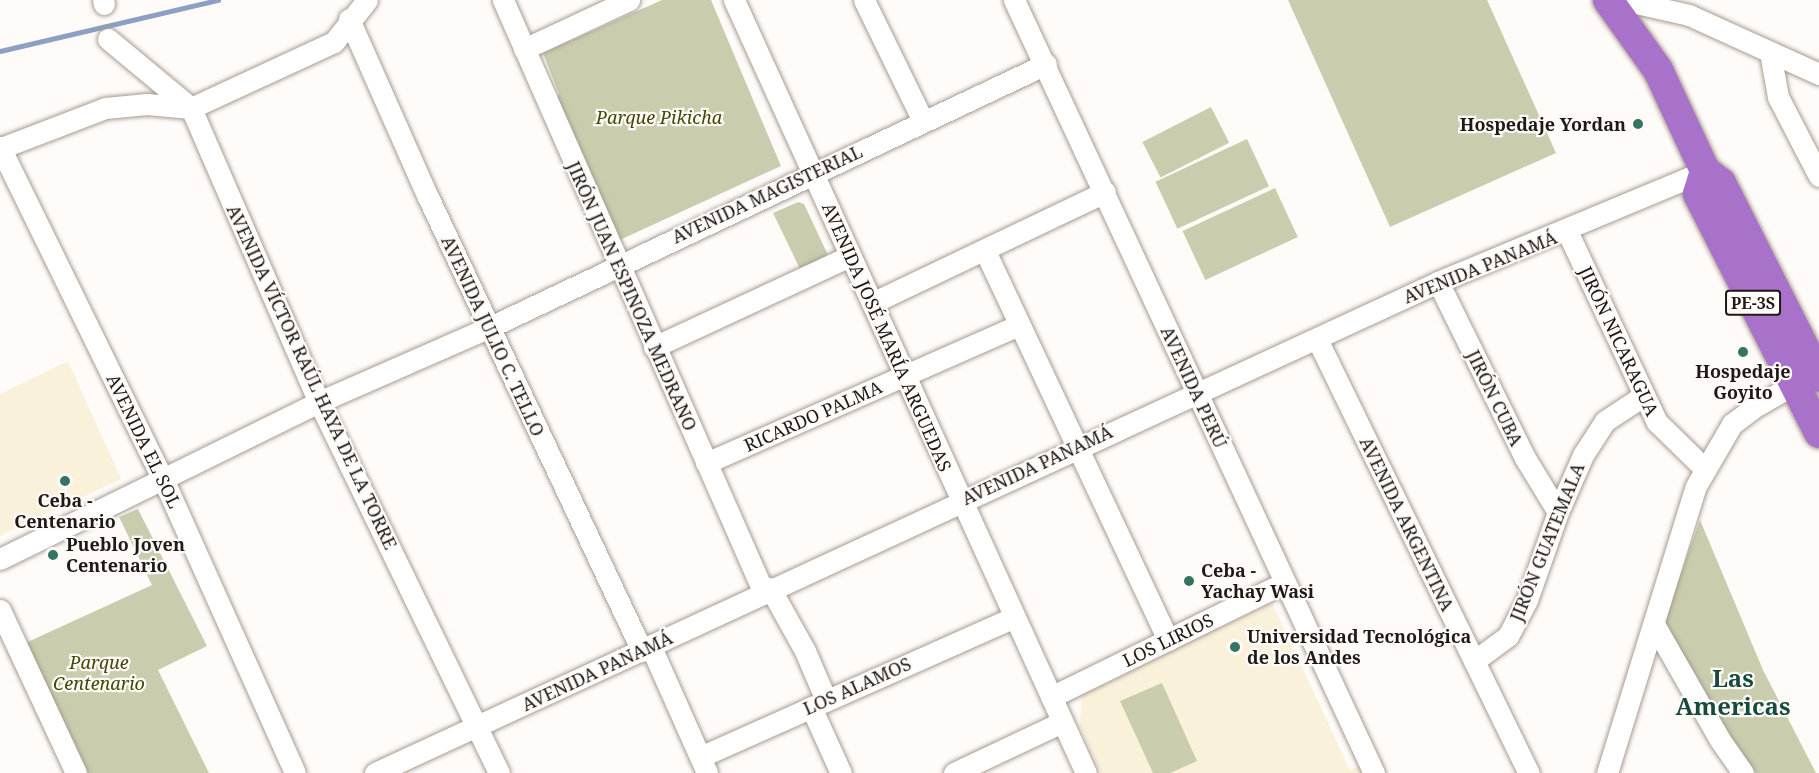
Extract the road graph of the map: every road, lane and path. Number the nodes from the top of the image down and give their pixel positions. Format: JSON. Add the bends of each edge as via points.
{"nodes":[{"id":1,"x":367,"y":0,"type":"edge"},
{"id":2,"x":503,"y":0,"type":"edge"},
{"id":3,"x":629,"y":0,"type":"edge"},
{"id":4,"x":734,"y":0,"type":"edge"},
{"id":5,"x":864,"y":0,"type":"edge"},
{"id":6,"x":1014,"y":0,"type":"edge"},
{"id":7,"x":1608,"y":0,"type":"edge"},
{"id":8,"x":1623,"y":0,"type":"edge"},
{"id":9,"x":349,"y":19,"type":"junction"},
{"id":10,"x":108,"y":39,"type":"dead end"},
{"id":11,"x":524,"y":49,"type":"junction"},
{"id":12,"x":1770,"y":52,"type":"junction"},
{"id":13,"x":1046,"y":64,"type":"junction"},
{"id":14,"x":1819,"y":74,"type":"edge"},
{"id":15,"x":190,"y":108,"type":"junction"},
{"id":16,"x":923,"y":121,"type":"junction"},
{"id":17,"x":1,"y":147,"type":"edge"},
{"id":18,"x":1705,"y":171,"type":"junction"},
{"id":19,"x":812,"y":172,"type":"junction"},
{"id":20,"x":1819,"y":176,"type":"edge"},
{"id":21,"x":1105,"y":192,"type":"junction"},
{"id":22,"x":1567,"y":231,"type":"junction"},
{"id":23,"x":985,"y":250,"type":"junction"},
{"id":24,"x":850,"y":256,"type":"junction"},
{"id":25,"x":618,"y":265,"type":"junction"},
{"id":26,"x":1438,"y":282,"type":"junction"},
{"id":27,"x":872,"y":303,"type":"junction"},
{"id":28,"x":1019,"y":325,"type":"junction"},
{"id":29,"x":490,"y":327,"type":"junction"},
{"id":30,"x":1317,"y":339,"type":"junction"},
{"id":31,"x":654,"y":347,"type":"junction"},
{"id":32,"x":904,"y":375,"type":"junction"},
{"id":33,"x":1812,"y":376,"type":"edge"},
{"id":34,"x":1196,"y":392,"type":"junction"},
{"id":35,"x":1643,"y":396,"type":"junction"},
{"id":36,"x":319,"y":402,"type":"junction"},
{"id":37,"x":1819,"y":433,"type":"edge"},
{"id":38,"x":1077,"y":447,"type":"junction"},
{"id":39,"x":706,"y":463,"type":"junction"},
{"id":40,"x":1705,"y":469,"type":"junction"},
{"id":41,"x":163,"y":479,"type":"junction"},
{"id":42,"x":961,"y":500,"type":"junction"},
{"id":43,"x":1558,"y":512,"type":"junction"},
{"id":44,"x":0,"y":559,"type":"edge"},
{"id":45,"x":1284,"y":583,"type":"junction"},
{"id":46,"x":766,"y":590,"type":"junction"},
{"id":47,"x":0,"y":610,"type":"edge"},
{"id":48,"x":1014,"y":617,"type":"junction"},
{"id":49,"x":1655,"y":626,"type":"junction"},
{"id":50,"x":1168,"y":640,"type":"junction"},
{"id":51,"x":646,"y":649,"type":"junction"},
{"id":52,"x":1474,"y":661,"type":"junction"},
{"id":53,"x":1051,"y":697,"type":"junction"},
{"id":54,"x":818,"y":703,"type":"junction"},
{"id":55,"x":1062,"y":722,"type":"junction"},
{"id":56,"x":478,"y":726,"type":"junction"},
{"id":57,"x":703,"y":765,"type":"edge"},
{"id":58,"x":76,"y":773,"type":"edge"},
{"id":59,"x":295,"y":773,"type":"edge"},
{"id":60,"x":375,"y":773,"type":"edge"},
{"id":61,"x":499,"y":773,"type":"edge"},
{"id":62,"x":841,"y":773,"type":"edge"},
{"id":63,"x":954,"y":773,"type":"edge"},
{"id":64,"x":1086,"y":773,"type":"edge"},
{"id":65,"x":1374,"y":773,"type":"edge"},
{"id":66,"x":1529,"y":773,"type":"edge"},
{"id":67,"x":1607,"y":773,"type":"edge"},
{"id":68,"x":1743,"y":773,"type":"edge"}],
"edges":[{"from":1,"to":9,"type":"street"},
{"from":2,"to":11,"type":"street","name":"JIRÓN JUAN ESPINOZA MEDRANO"},
{"from":3,"to":11,"type":"street"},
{"from":4,"to":19,"type":"street","name":"AVENIDA JOSÉ MARÍA ARGUEDAS"},
{"from":5,"to":16,"type":"street"},
{"from":6,"to":13,"type":"street","name":"AVENIDA PERÚ"},
{"from":7,"to":18,"type":"highway","number":"PE-3S","via":[[1658,70]]},
{"from":8,"to":12,"type":"street","via":[[1689,15]]},
{"from":9,"to":15,"type":"street","via":[[334,42]]},
{"from":9,"to":29,"type":"street","name":"AVENIDA JULIO C. TELLO"},
{"from":10,"to":15,"type":"street","name":"AVENIDA VÍCTOR RAÚL HAYA DE LA TORRE"},
{"from":11,"to":25,"type":"street","name":"JIRÓN JUAN ESPINOZA MEDRANO"},
{"from":12,"to":14,"type":"street"},
{"from":12,"to":20,"type":"street","via":[[1778,97]]},
{"from":13,"to":16,"type":"street","name":"AVENIDA MAGISTERIAL"},
{"from":13,"to":21,"type":"street","name":"AVENIDA PERÚ"},
{"from":15,"to":17,"type":"street","via":[[147,104],[105,108],[72,117]]},
{"from":15,"to":36,"type":"street","name":"AVENIDA VÍCTOR RAÚL HAYA DE LA TORRE"},
{"from":16,"to":19,"type":"street","name":"AVENIDA MAGISTERIAL"},
{"from":17,"to":41,"type":"street","name":"AVENIDA EL SOL"},
{"from":18,"to":22,"type":"street","name":"AVENIDA PANAMÁ"},
{"from":18,"to":33,"type":"highway","number":"PE-3S","via":[[1721,183]]},
{"from":19,"to":24,"type":"street","name":"AVENIDA JOSÉ MARÍA ARGUEDAS"},
{"from":19,"to":25,"type":"street","name":"AVENIDA MAGISTERIAL"},
{"from":21,"to":23,"type":"street"},
{"from":21,"to":34,"type":"street","name":"AVENIDA PERÚ"},
{"from":22,"to":26,"type":"street","name":"AVENIDA PANAMÁ"},
{"from":22,"to":35,"type":"street","name":"JIRÓN NICARAGUA"},
{"from":23,"to":27,"type":"street"},
{"from":23,"to":28,"type":"street"},
{"from":24,"to":27,"type":"street","name":"AVENIDA JOSÉ MARÍA ARGUEDAS"},
{"from":24,"to":31,"type":"street"},
{"from":25,"to":29,"type":"street","name":"AVENIDA MAGISTERIAL"},
{"from":25,"to":31,"type":"street","name":"JIRÓN JUAN ESPINOZA MEDRANO"},
{"from":26,"to":30,"type":"street","name":"AVENIDA PANAMÁ"},
{"from":26,"to":43,"type":"street","name":"JIRÓN CUBA","via":[[1525,458]]},
{"from":27,"to":32,"type":"street","name":"AVENIDA JOSÉ MARÍA ARGUEDAS"},
{"from":28,"to":32,"type":"street","name":"RICARDO PALMA"},
{"from":28,"to":38,"type":"street"},
{"from":29,"to":36,"type":"street","name":"AVENIDA MAGISTERIAL"},
{"from":29,"to":51,"type":"street","name":"AVENIDA JULIO C. TELLO"},
{"from":30,"to":34,"type":"street","name":"AVENIDA PANAMÁ"},
{"from":30,"to":52,"type":"street","name":"AVENIDA ARGENTINA"},
{"from":31,"to":39,"type":"street","name":"JIRÓN JUAN ESPINOZA MEDRANO"},
{"from":32,"to":39,"type":"street","name":"RICARDO PALMA"},
{"from":32,"to":42,"type":"street","name":"AVENIDA JOSÉ MARÍA ARGUEDAS"},
{"from":33,"to":37,"type":"highway","number":"PE-3S"},
{"from":33,"to":40,"type":"street","via":[[1732,424]]},
{"from":34,"to":38,"type":"street","name":"AVENIDA PANAMÁ"},
{"from":34,"to":45,"type":"street","name":"AVENIDA PERÚ"},
{"from":35,"to":40,"type":"street","name":"JIRÓN NICARAGUA","via":[[1658,422]]},
{"from":35,"to":43,"type":"street","name":"JIRÓN GUATEMALA","via":[[1605,421],[1583,455]]},
{"from":36,"to":41,"type":"street","name":"AVENIDA MAGISTERIAL"},
{"from":36,"to":56,"type":"street","name":"AVENIDA VÍCTOR RAÚL HAYA DE LA TORRE"},
{"from":38,"to":42,"type":"street","name":"AVENIDA PANAMÁ"},
{"from":38,"to":50,"type":"street"},
{"from":39,"to":46,"type":"street","name":"JIRÓN JUAN ESPINOZA MEDRANO"},
{"from":40,"to":49,"type":"street","via":[[1696,486]]},
{"from":41,"to":44,"type":"street","name":"AVENIDA MAGISTERIAL"},
{"from":41,"to":59,"type":"street","name":"AVENIDA EL SOL"},
{"from":42,"to":46,"type":"street","name":"AVENIDA PANAMÁ"},
{"from":42,"to":48,"type":"street","name":"AVENIDA JOSÉ MARÍA ARGUEDAS"},
{"from":43,"to":52,"type":"street","name":"JIRÓN GUATEMALA","via":[[1527,600],[1508,636]]},
{"from":45,"to":50,"type":"street","name":"LOS LIRIOS"},
{"from":45,"to":65,"type":"street","name":"AVENIDA PERÚ"},
{"from":46,"to":51,"type":"street","name":"AVENIDA PANAMÁ"},
{"from":46,"to":54,"type":"street","name":"JIRÓN JUAN ESPINOZA MEDRANO","via":[[805,651]]},
{"from":47,"to":58,"type":"street"},
{"from":48,"to":53,"type":"street","name":"AVENIDA JOSÉ MARÍA ARGUEDAS"},
{"from":48,"to":54,"type":"street","name":"LOS ALAMOS"},
{"from":49,"to":67,"type":"street"},
{"from":49,"to":68,"type":"street"},
{"from":50,"to":53,"type":"street","name":"LOS LIRIOS"},
{"from":51,"to":56,"type":"street","name":"AVENIDA PANAMÁ"},
{"from":51,"to":57,"type":"street","name":"AVENIDA JULIO C. TELLO"},
{"from":52,"to":66,"type":"street","name":"AVENIDA ARGENTINA"},
{"from":53,"to":55,"type":"street","name":"AVENIDA JOSÉ MARÍA ARGUEDAS"},
{"from":54,"to":57,"type":"street","name":"LOS ALAMOS"},
{"from":54,"to":62,"type":"street","name":"JIRÓN JUAN ESPINOZA MEDRANO"},
{"from":55,"to":63,"type":"street"},
{"from":55,"to":64,"type":"street","name":"AVENIDA JOSÉ MARÍA ARGUEDAS"},
{"from":56,"to":60,"type":"street","name":"AVENIDA PANAMÁ"},
{"from":56,"to":61,"type":"street","name":"AVENIDA VÍCTOR RAÚL HAYA DE LA TORRE"}]}
